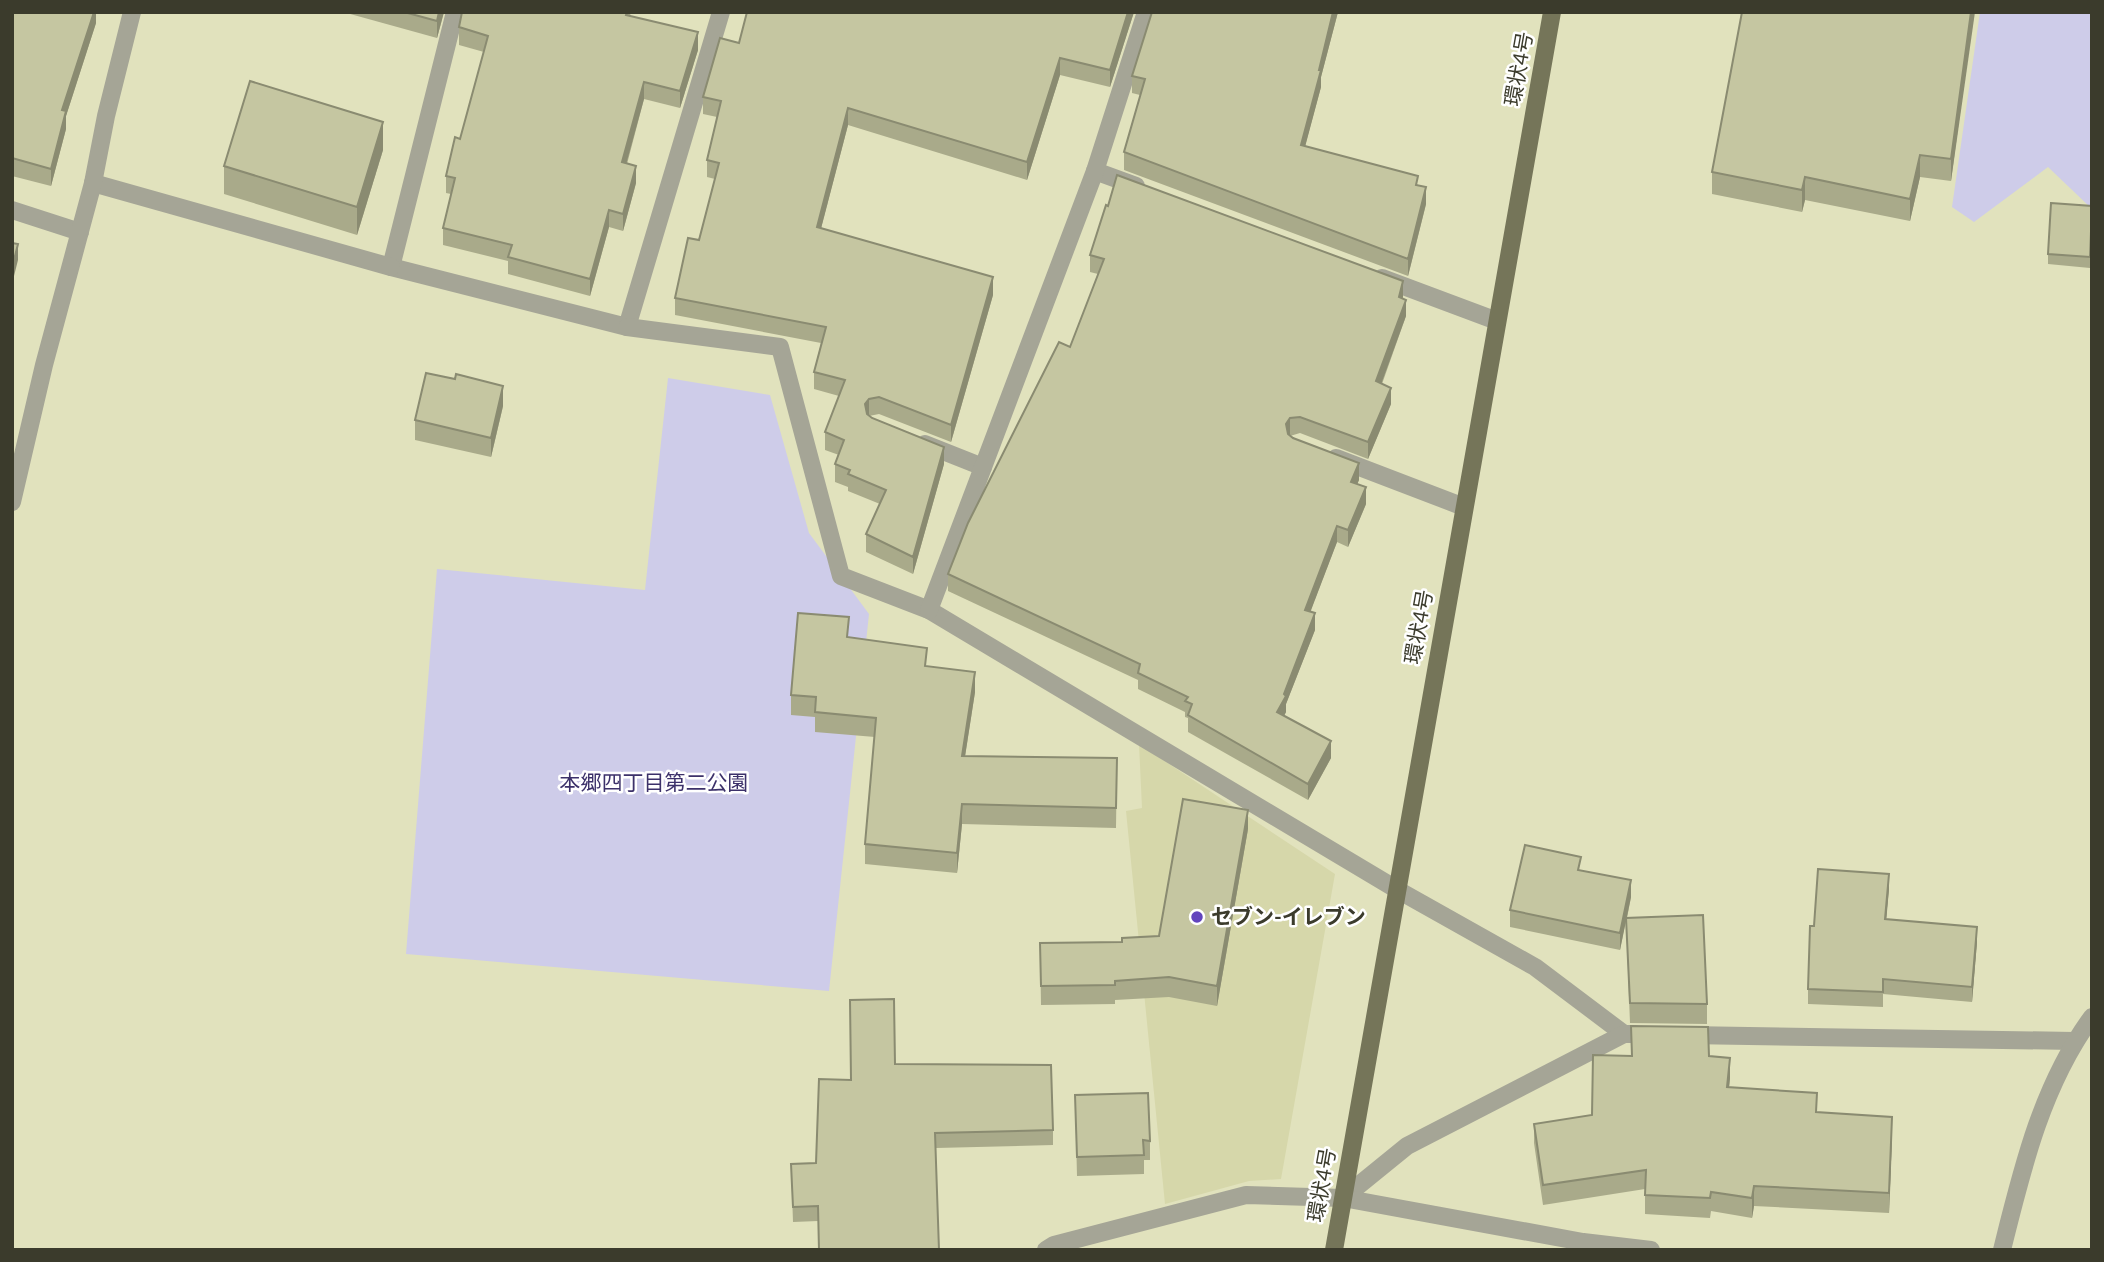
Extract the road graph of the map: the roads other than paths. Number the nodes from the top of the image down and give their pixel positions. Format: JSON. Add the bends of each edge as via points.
{"nodes":[{"id":1,"x":131,"y":12,"type":"edge"},
{"id":2,"x":455,"y":12,"type":"edge"},
{"id":3,"x":721,"y":12,"type":"edge"},
{"id":4,"x":1146,"y":12,"type":"edge"},
{"id":5,"x":1552,"y":12,"type":"edge"},
{"id":6,"x":1095,"y":171,"type":"junction"},
{"id":7,"x":93,"y":183,"type":"junction"},
{"id":8,"x":1147,"y":190,"type":"edge"},
{"id":9,"x":12,"y":211,"type":"edge"},
{"id":10,"x":80,"y":232,"type":"junction"},
{"id":11,"x":391,"y":267,"type":"junction"},
{"id":12,"x":1367,"y":272,"type":"edge"},
{"id":13,"x":1497,"y":321,"type":"junction"},
{"id":14,"x":626,"y":327,"type":"junction"},
{"id":15,"x":912,"y":439,"type":"edge"},
{"id":16,"x":1323,"y":453,"type":"edge"},
{"id":17,"x":983,"y":467,"type":"junction"},
{"id":18,"x":12,"y":502,"type":"edge"},
{"id":19,"x":1464,"y":507,"type":"junction"},
{"id":20,"x":929,"y":610,"type":"junction"},
{"id":21,"x":1396,"y":889,"type":"junction"},
{"id":22,"x":2092,"y":1017,"type":"edge"},
{"id":23,"x":1624,"y":1034,"type":"junction"},
{"id":24,"x":2074,"y":1041,"type":"junction"},
{"id":25,"x":1343,"y":1198,"type":"junction"},
{"id":26,"x":1046,"y":1250,"type":"edge"},
{"id":27,"x":1334,"y":1250,"type":"edge"},
{"id":28,"x":1651,"y":1250,"type":"edge"},
{"id":29,"x":2002,"y":1250,"type":"edge"}],
"edges":[{"from":1,"to":7,"type":"street"},
{"from":2,"to":11,"type":"street"},
{"from":3,"to":14,"type":"street"},
{"from":4,"to":6,"type":"street"},
{"from":5,"to":13,"type":"main road","name":"環状4号"},
{"from":6,"to":8,"type":"street"},
{"from":6,"to":17,"type":"street"},
{"from":7,"to":10,"type":"street"},
{"from":7,"to":11,"type":"street"},
{"from":9,"to":10,"type":"street"},
{"from":10,"to":18,"type":"street"},
{"from":11,"to":14,"type":"street"},
{"from":12,"to":13,"type":"street"},
{"from":13,"to":19,"type":"main road","name":"環状4号"},
{"from":14,"to":20,"type":"street","via":[[780,348],[841,576]]},
{"from":15,"to":17,"type":"street"},
{"from":16,"to":19,"type":"street"},
{"from":17,"to":20,"type":"street"},
{"from":19,"to":21,"type":"main road","name":"環状4号"},
{"from":20,"to":21,"type":"street"},
{"from":21,"to":23,"type":"street","via":[[1535,967]]},
{"from":21,"to":25,"type":"main road","name":"環状4号"},
{"from":22,"to":24,"type":"street"},
{"from":23,"to":24,"type":"street"},
{"from":23,"to":25,"type":"street","via":[[1407,1146]]},
{"from":24,"to":29,"type":"street","via":[[2037,1121]]},
{"from":25,"to":26,"type":"street","via":[[1246,1195]]},
{"from":25,"to":27,"type":"main road","name":"環状4号"},
{"from":25,"to":28,"type":"street"}]}
